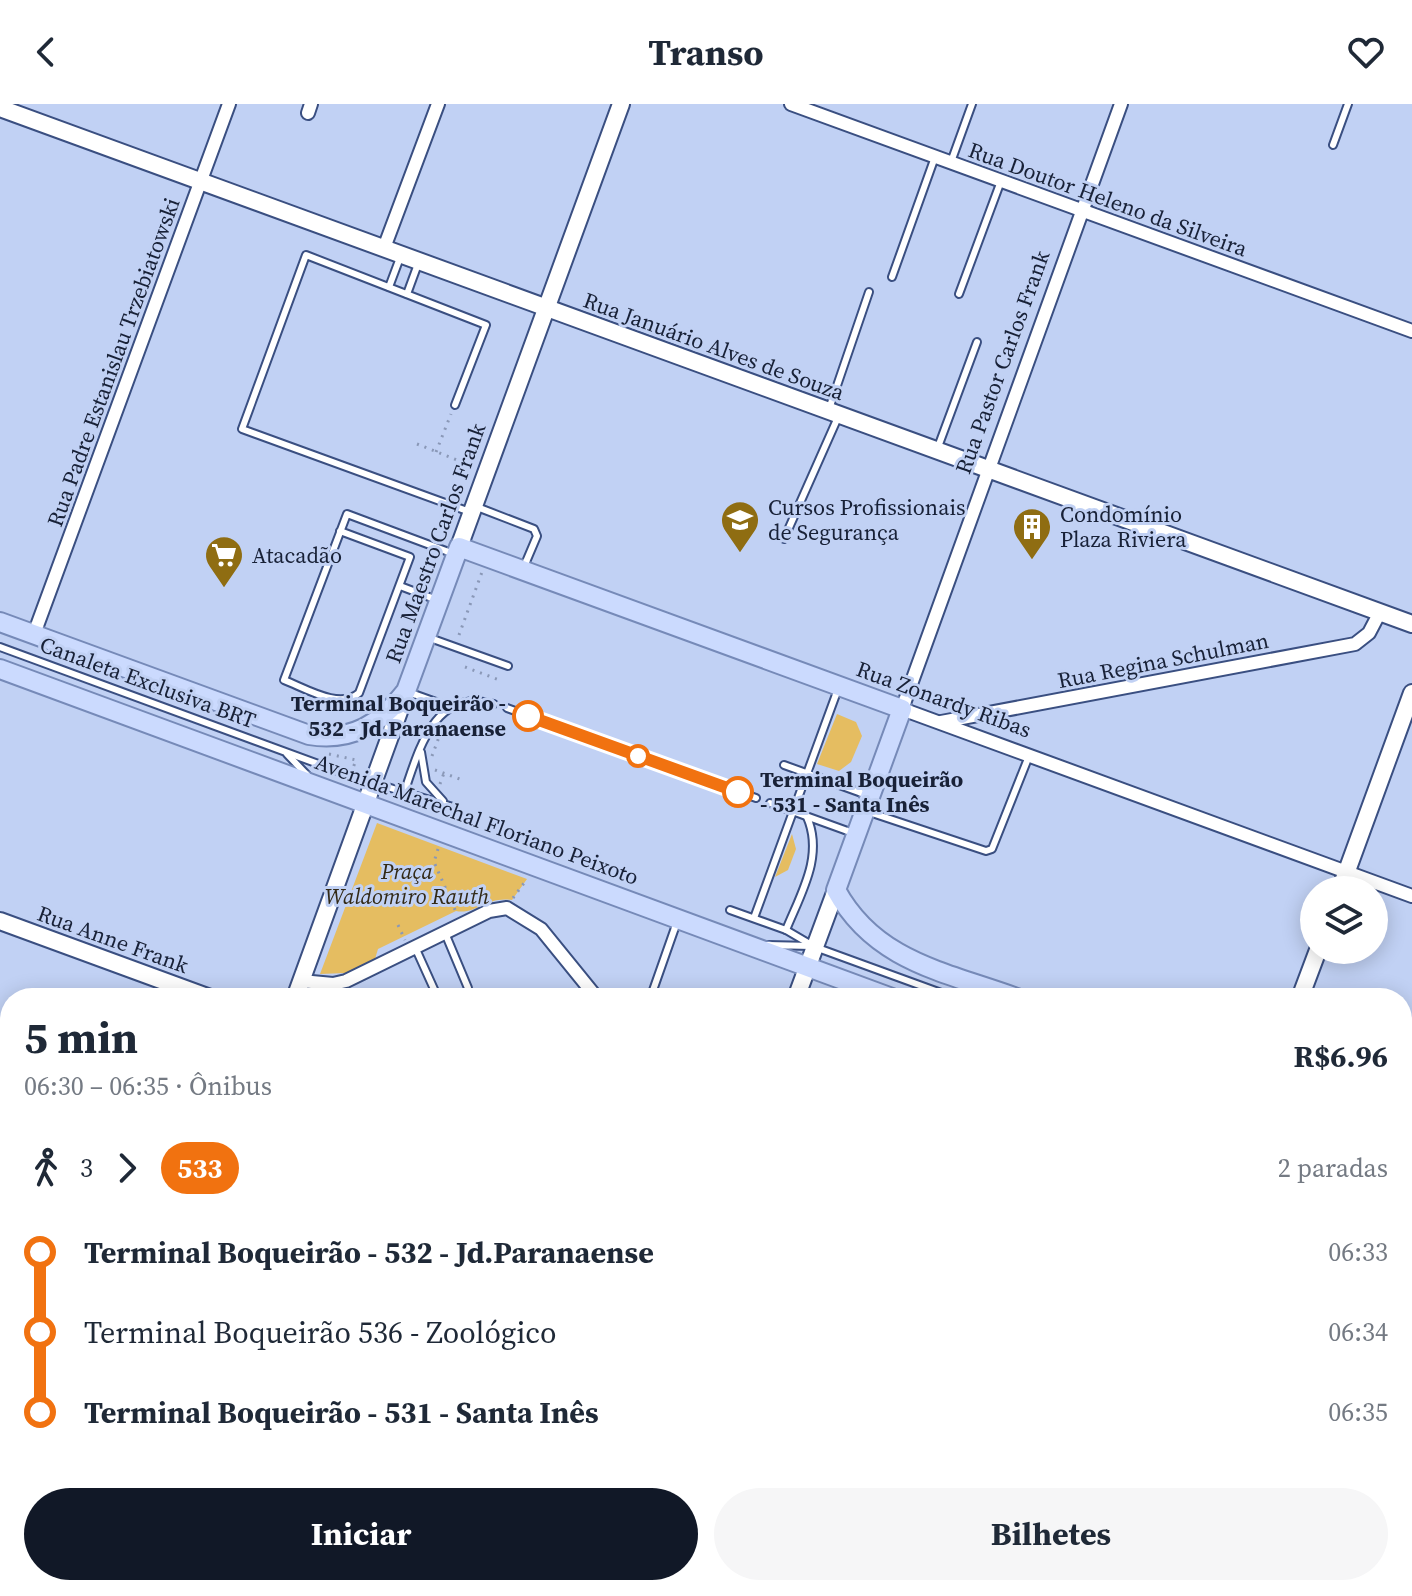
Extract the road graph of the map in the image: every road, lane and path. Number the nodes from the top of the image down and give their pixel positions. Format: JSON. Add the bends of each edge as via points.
{"nodes":[{"id":1,"x":229,"y":104,"type":"edge"},
{"id":2,"x":438,"y":104,"type":"edge"},
{"id":3,"x":621,"y":104,"type":"edge"},
{"id":4,"x":791,"y":104,"type":"edge"},
{"id":5,"x":972,"y":104,"type":"edge"},
{"id":6,"x":1121,"y":104,"type":"edge"},
{"id":7,"x":1348,"y":104,"type":"edge"},
{"id":8,"x":0,"y":108,"type":"edge"},
{"id":9,"x":1333,"y":145,"type":"dead end"},
{"id":10,"x":935,"y":157,"type":"junction"},
{"id":11,"x":951,"y":162,"type":"junction"},
{"id":12,"x":1001,"y":181,"type":"junction"},
{"id":13,"x":201,"y":182,"type":"junction"},
{"id":14,"x":1082,"y":210,"type":"junction"},
{"id":15,"x":384,"y":248,"type":"junction"},
{"id":16,"x":401,"y":255,"type":"junction"},
{"id":17,"x":419,"y":262,"type":"junction"},
{"id":18,"x":892,"y":277,"type":"dead end"},
{"id":19,"x":389,"y":287,"type":"junction"},
{"id":20,"x":869,"y":292,"type":"dead end"},
{"id":21,"x":407,"y":294,"type":"junction"},
{"id":22,"x":959,"y":294,"type":"dead end"},
{"id":23,"x":546,"y":308,"type":"junction"},
{"id":24,"x":1412,"y":331,"type":"edge"},
{"id":25,"x":977,"y":342,"type":"dead end"},
{"id":26,"x":455,"y":405,"type":"joint"},
{"id":27,"x":834,"y":413,"type":"junction"},
{"id":28,"x":417,"y":444,"type":"dead end"},
{"id":29,"x":937,"y":451,"type":"junction"},
{"id":30,"x":436,"y":452,"type":"junction"},
{"id":31,"x":989,"y":469,"type":"junction"},
{"id":32,"x":486,"y":471,"type":"junction"},
{"id":33,"x":473,"y":509,"type":"junction"},
{"id":34,"x":340,"y":531,"type":"junction"},
{"id":35,"x":784,"y":539,"type":"dead end"},
{"id":36,"x":457,"y":551,"type":"junction"},
{"id":37,"x":487,"y":557,"type":"junction"},
{"id":38,"x":523,"y":570,"type":"junction"},
{"id":39,"x":400,"y":586,"type":"junction"},
{"id":40,"x":439,"y":600,"type":"junction"},
{"id":41,"x":1380,"y":612,"type":"junction"},
{"id":42,"x":0,"y":622,"type":"edge"},
{"id":43,"x":1412,"y":624,"type":"edge"},
{"id":44,"x":34,"y":634,"type":"junction"},
{"id":45,"x":459,"y":635,"type":"dead end"},
{"id":46,"x":426,"y":637,"type":"junction"},
{"id":47,"x":0,"y":647,"type":"edge"},
{"id":48,"x":508,"y":666,"type":"dead end"},
{"id":49,"x":465,"y":667,"type":"dead end"},
{"id":50,"x":0,"y":669,"type":"edge"},
{"id":51,"x":502,"y":681,"type":"dead end"},
{"id":52,"x":839,"y":686,"type":"junction"},
{"id":53,"x":406,"y":691,"type":"junction"},
{"id":54,"x":1412,"y":693,"type":"edge"},
{"id":55,"x":494,"y":704,"type":"dead end"},
{"id":56,"x":450,"y":707,"type":"junction"},
{"id":57,"x":507,"y":708,"type":"dead end"},
{"id":58,"x":902,"y":709,"type":"junction"},
{"id":59,"x":937,"y":723,"type":"junction"},
{"id":60,"x":421,"y":744,"type":"junction"},
{"id":61,"x":361,"y":747,"type":"dead end"},
{"id":62,"x":284,"y":752,"type":"junction"},
{"id":63,"x":633,"y":754,"type":"dead end"},
{"id":64,"x":1029,"y":756,"type":"junction"},
{"id":65,"x":646,"y":759,"type":"dead end"},
{"id":66,"x":356,"y":760,"type":"dead end"},
{"id":67,"x":784,"y":765,"type":"dead end"},
{"id":68,"x":428,"y":767,"type":"dead end"},
{"id":69,"x":807,"y":773,"type":"junction"},
{"id":70,"x":465,"y":781,"type":"dead end"},
{"id":71,"x":373,"y":784,"type":"junction"},
{"id":72,"x":318,"y":786,"type":"junction"},
{"id":73,"x":404,"y":793,"type":"junction"},
{"id":74,"x":756,"y":798,"type":"dead end"},
{"id":75,"x":770,"y":803,"type":"dead end"},
{"id":76,"x":868,"y":803,"type":"junction"},
{"id":77,"x":365,"y":804,"type":"junction"},
{"id":78,"x":793,"y":812,"type":"junction"},
{"id":79,"x":807,"y":817,"type":"junction"},
{"id":80,"x":856,"y":835,"type":"junction"},
{"id":81,"x":428,"y":846,"type":"dead end"},
{"id":82,"x":1347,"y":872,"type":"junction"},
{"id":83,"x":1345,"y":876,"type":"edge"},
{"id":84,"x":527,"y":879,"type":"dead end"},
{"id":85,"x":836,"y":890,"type":"junction"},
{"id":86,"x":1412,"y":896,"type":"edge"},
{"id":87,"x":507,"y":908,"type":"junction"},
{"id":88,"x":730,"y":910,"type":"dead end"},
{"id":89,"x":754,"y":918,"type":"junction"},
{"id":90,"x":678,"y":919,"type":"junction"},
{"id":91,"x":0,"y":921,"type":"edge"},
{"id":92,"x":462,"y":924,"type":"junction"},
{"id":93,"x":786,"y":930,"type":"junction"},
{"id":94,"x":445,"y":933,"type":"junction"},
{"id":95,"x":747,"y":944,"type":"junction"},
{"id":96,"x":415,"y":947,"type":"junction"},
{"id":97,"x":815,"y":947,"type":"junction"},
{"id":98,"x":1313,"y":964,"type":"edge"},
{"id":99,"x":808,"y":967,"type":"junction"},
{"id":100,"x":301,"y":981,"type":"junction"},
{"id":101,"x":183,"y":988,"type":"edge"},
{"id":102,"x":299,"y":988,"type":"edge"},
{"id":103,"x":433,"y":988,"type":"edge"},
{"id":104,"x":468,"y":988,"type":"dead end"},
{"id":105,"x":589,"y":988,"type":"edge"},
{"id":106,"x":654,"y":988,"type":"edge"},
{"id":107,"x":800,"y":988,"type":"edge"},
{"id":108,"x":848,"y":988,"type":"edge"},
{"id":109,"x":928,"y":988,"type":"edge"},
{"id":110,"x":990,"y":988,"type":"edge"},
{"id":111,"x":1304,"y":988,"type":"edge"}],
"edges":[{"from":1,"to":13,"type":"street","name":"Rua Padre Estanislau Trzebiatowski"},
{"from":2,"to":15,"type":"street"},
{"from":3,"to":23,"type":"street","name":"Rua Maestro Carlos Frank"},
{"from":4,"to":10,"type":"street","name":"Rua Doutor Heleno da Silveira"},
{"from":5,"to":11,"type":"lane"},
{"from":6,"to":14,"type":"street","name":"Rua Pastor Carlos Frank"},
{"from":7,"to":9,"type":"lane"},
{"from":8,"to":13,"type":"street","name":"Rua Januário Alves de Souza"},
{"from":10,"to":11,"type":"street","name":"Rua Doutor Heleno da Silveira"},
{"from":10,"to":18,"type":"lane"},
{"from":11,"to":12,"type":"street","name":"Rua Doutor Heleno da Silveira"},
{"from":12,"to":14,"type":"street","name":"Rua Doutor Heleno da Silveira"},
{"from":12,"to":22,"type":"lane"},
{"from":13,"to":15,"type":"street","name":"Rua Januário Alves de Souza"},
{"from":13,"to":44,"type":"street","name":"Rua Padre Estanislau Trzebiatowski"},
{"from":14,"to":24,"type":"street","name":"Rua Doutor Heleno da Silveira"},
{"from":14,"to":31,"type":"street","name":"Rua Pastor Carlos Frank"},
{"from":15,"to":16,"type":"street","name":"Rua Januário Alves de Souza"},
{"from":16,"to":17,"type":"street","name":"Rua Januário Alves de Souza"},
{"from":16,"to":19,"type":"lane"},
{"from":17,"to":21,"type":"lane"},
{"from":17,"to":23,"type":"street","name":"Rua Januário Alves de Souza"},
{"from":19,"to":21,"type":"lane"},
{"from":19,"to":33,"type":"lane","via":[[306,255],[242,429]]},
{"from":20,"to":27,"type":"lane"},
{"from":21,"to":26,"type":"lane","via":[[486,325]]},
{"from":23,"to":27,"type":"street","name":"Rua Januário Alves de Souza"},
{"from":23,"to":32,"type":"street","name":"Rua Maestro Carlos Frank"},
{"from":25,"to":29,"type":"lane"},
{"from":26,"to":30,"type":"path"},
{"from":27,"to":29,"type":"street","name":"Rua Januário Alves de Souza"},
{"from":27,"to":35,"type":"lane"},
{"from":28,"to":30,"type":"path"},
{"from":29,"to":31,"type":"street","name":"Rua Januário Alves de Souza"},
{"from":30,"to":32,"type":"path"},
{"from":31,"to":41,"type":"street","name":"Rua Januário Alves de Souza"},
{"from":31,"to":58,"type":"street","name":"Rua Pastor Carlos Frank"},
{"from":32,"to":33,"type":"street","name":"Rua Maestro Carlos Frank"},
{"from":33,"to":36,"type":"street","name":"Rua Maestro Carlos Frank"},
{"from":33,"to":38,"type":"lane","via":[[534,529],[537,536]]},
{"from":34,"to":36,"type":"lane","via":[[347,514]]},
{"from":34,"to":39,"type":"lane","via":[[410,557]]},
{"from":34,"to":39,"type":"lane","via":[[284,680],[339,700],[353,699]]},
{"from":36,"to":37,"type":"main road","name":"Rua Zonardy Ribas"},
{"from":36,"to":40,"type":"main road","name":"Rua Maestro Carlos Frank"},
{"from":37,"to":38,"type":"main road","name":"Rua Zonardy Ribas"},
{"from":37,"to":45,"type":"path"},
{"from":38,"to":52,"type":"main road","name":"Rua Zonardy Ribas"},
{"from":39,"to":40,"type":"lane"},
{"from":40,"to":46,"type":"main road","name":"Rua Maestro Carlos Frank"},
{"from":41,"to":43,"type":"street","name":"Rua Januário Alves de Souza"},
{"from":41,"to":59,"type":"street","name":"Rua Regina Schulman","via":[[1369,633],[1355,644]]},
{"from":42,"to":44,"type":"main road","name":"Avenida Marechal Floriano Peixoto"},
{"from":44,"to":53,"type":"main road","name":"Avenida Marechal Floriano Peixoto","via":[[322,737],[349,735],[372,725]]},
{"from":46,"to":48,"type":"lane"},
{"from":46,"to":53,"type":"main road","name":"Rua Maestro Carlos Frank"},
{"from":47,"to":62,"type":"lane","name":"Canaleta Exclusiva BRT"},
{"from":49,"to":51,"type":"path"},
{"from":50,"to":72,"type":"main road","name":"Avenida Marechal Floriano Peixoto"},
{"from":52,"to":58,"type":"main road","name":"Rua Zonardy Ribas"},
{"from":52,"to":69,"type":"lane"},
{"from":53,"to":56,"type":"lane"},
{"from":53,"to":71,"type":"street","name":"Rua Maestro Carlos Frank"},
{"from":54,"to":82,"type":"street"},
{"from":55,"to":56,"type":"lane","via":[[470,701]]},
{"from":56,"to":60,"type":"lane","via":[[429,726]]},
{"from":57,"to":63,"type":"lane"},
{"from":58,"to":59,"type":"street","name":"Rua Zonardy Ribas"},
{"from":58,"to":76,"type":"main road","name":"Rua Pastor Carlos Frank"},
{"from":59,"to":64,"type":"street","name":"Rua Zonardy Ribas"},
{"from":60,"to":73,"type":"lane"},
{"from":60,"to":73,"type":"lane","name":"Canaleta Exclusiva BRT","via":[[426,782],[435,796],[453,807]]},
{"from":61,"to":66,"type":"path"},
{"from":62,"to":71,"type":"lane","name":"Canaleta Exclusiva BRT"},
{"from":62,"to":72,"type":"lane","name":"Canaleta Exclusiva BRT"},
{"from":64,"to":76,"type":"lane","via":[[992,849],[986,851]]},
{"from":64,"to":82,"type":"street","name":"Rua Zonardy Ribas"},
{"from":65,"to":74,"type":"lane"},
{"from":67,"to":69,"type":"lane"},
{"from":68,"to":70,"type":"path"},
{"from":69,"to":76,"type":"lane"},
{"from":69,"to":78,"type":"lane"},
{"from":71,"to":73,"type":"lane","name":"Canaleta Exclusiva BRT"},
{"from":71,"to":77,"type":"street","name":"Rua Maestro Carlos Frank"},
{"from":72,"to":77,"type":"main road","name":"Avenida Marechal Floriano Peixoto"},
{"from":75,"to":78,"type":"lane"},
{"from":76,"to":80,"type":"main road","name":"Rua Pastor Carlos Frank"},
{"from":77,"to":90,"type":"main road","name":"Avenida Marechal Floriano Peixoto"},
{"from":77,"to":100,"type":"street","name":"Rua Maestro Carlos Frank"},
{"from":78,"to":79,"type":"lane"},
{"from":78,"to":89,"type":"lane"},
{"from":79,"to":80,"type":"lane"},
{"from":79,"to":93,"type":"lane","via":[[815,840],[814,858]]},
{"from":80,"to":85,"type":"main road","name":"Rua Pastor Carlos Frank"},
{"from":81,"to":92,"type":"path","via":[[439,849],[434,862]]},
{"from":82,"to":83,"type":"street"},
{"from":82,"to":86,"type":"street","name":"Rua Zonardy Ribas"},
{"from":84,"to":87,"type":"path"},
{"from":85,"to":97,"type":"street","name":"Rua Pastor Carlos Frank"},
{"from":85,"to":110,"type":"main road","via":[[853,920],[877,942]]},
{"from":87,"to":92,"type":"street"},
{"from":87,"to":105,"type":"street","via":[[541,929]]},
{"from":88,"to":89,"type":"lane"},
{"from":89,"to":93,"type":"lane"},
{"from":90,"to":95,"type":"main road","name":"Avenida Marechal Floriano Peixoto"},
{"from":90,"to":106,"type":"lane"},
{"from":91,"to":101,"type":"street","name":"Rua Anne Frank"},
{"from":92,"to":94,"type":"street"},
{"from":93,"to":97,"type":"lane"},
{"from":94,"to":96,"type":"street"},
{"from":94,"to":104,"type":"lane"},
{"from":95,"to":97,"type":"lane"},
{"from":95,"to":99,"type":"main road","name":"Avenida Marechal Floriano Peixoto"},
{"from":96,"to":100,"type":"street","via":[[346,981]]},
{"from":96,"to":103,"type":"lane"},
{"from":97,"to":99,"type":"street","name":"Rua Pastor Carlos Frank"},
{"from":97,"to":109,"type":"lane"},
{"from":98,"to":111,"type":"street"},
{"from":99,"to":107,"type":"street","name":"Rua Pastor Carlos Frank"},
{"from":99,"to":108,"type":"main road","name":"Avenida Marechal Floriano Peixoto"},
{"from":100,"to":102,"type":"street","name":"Rua Maestro Carlos Frank"}]}
